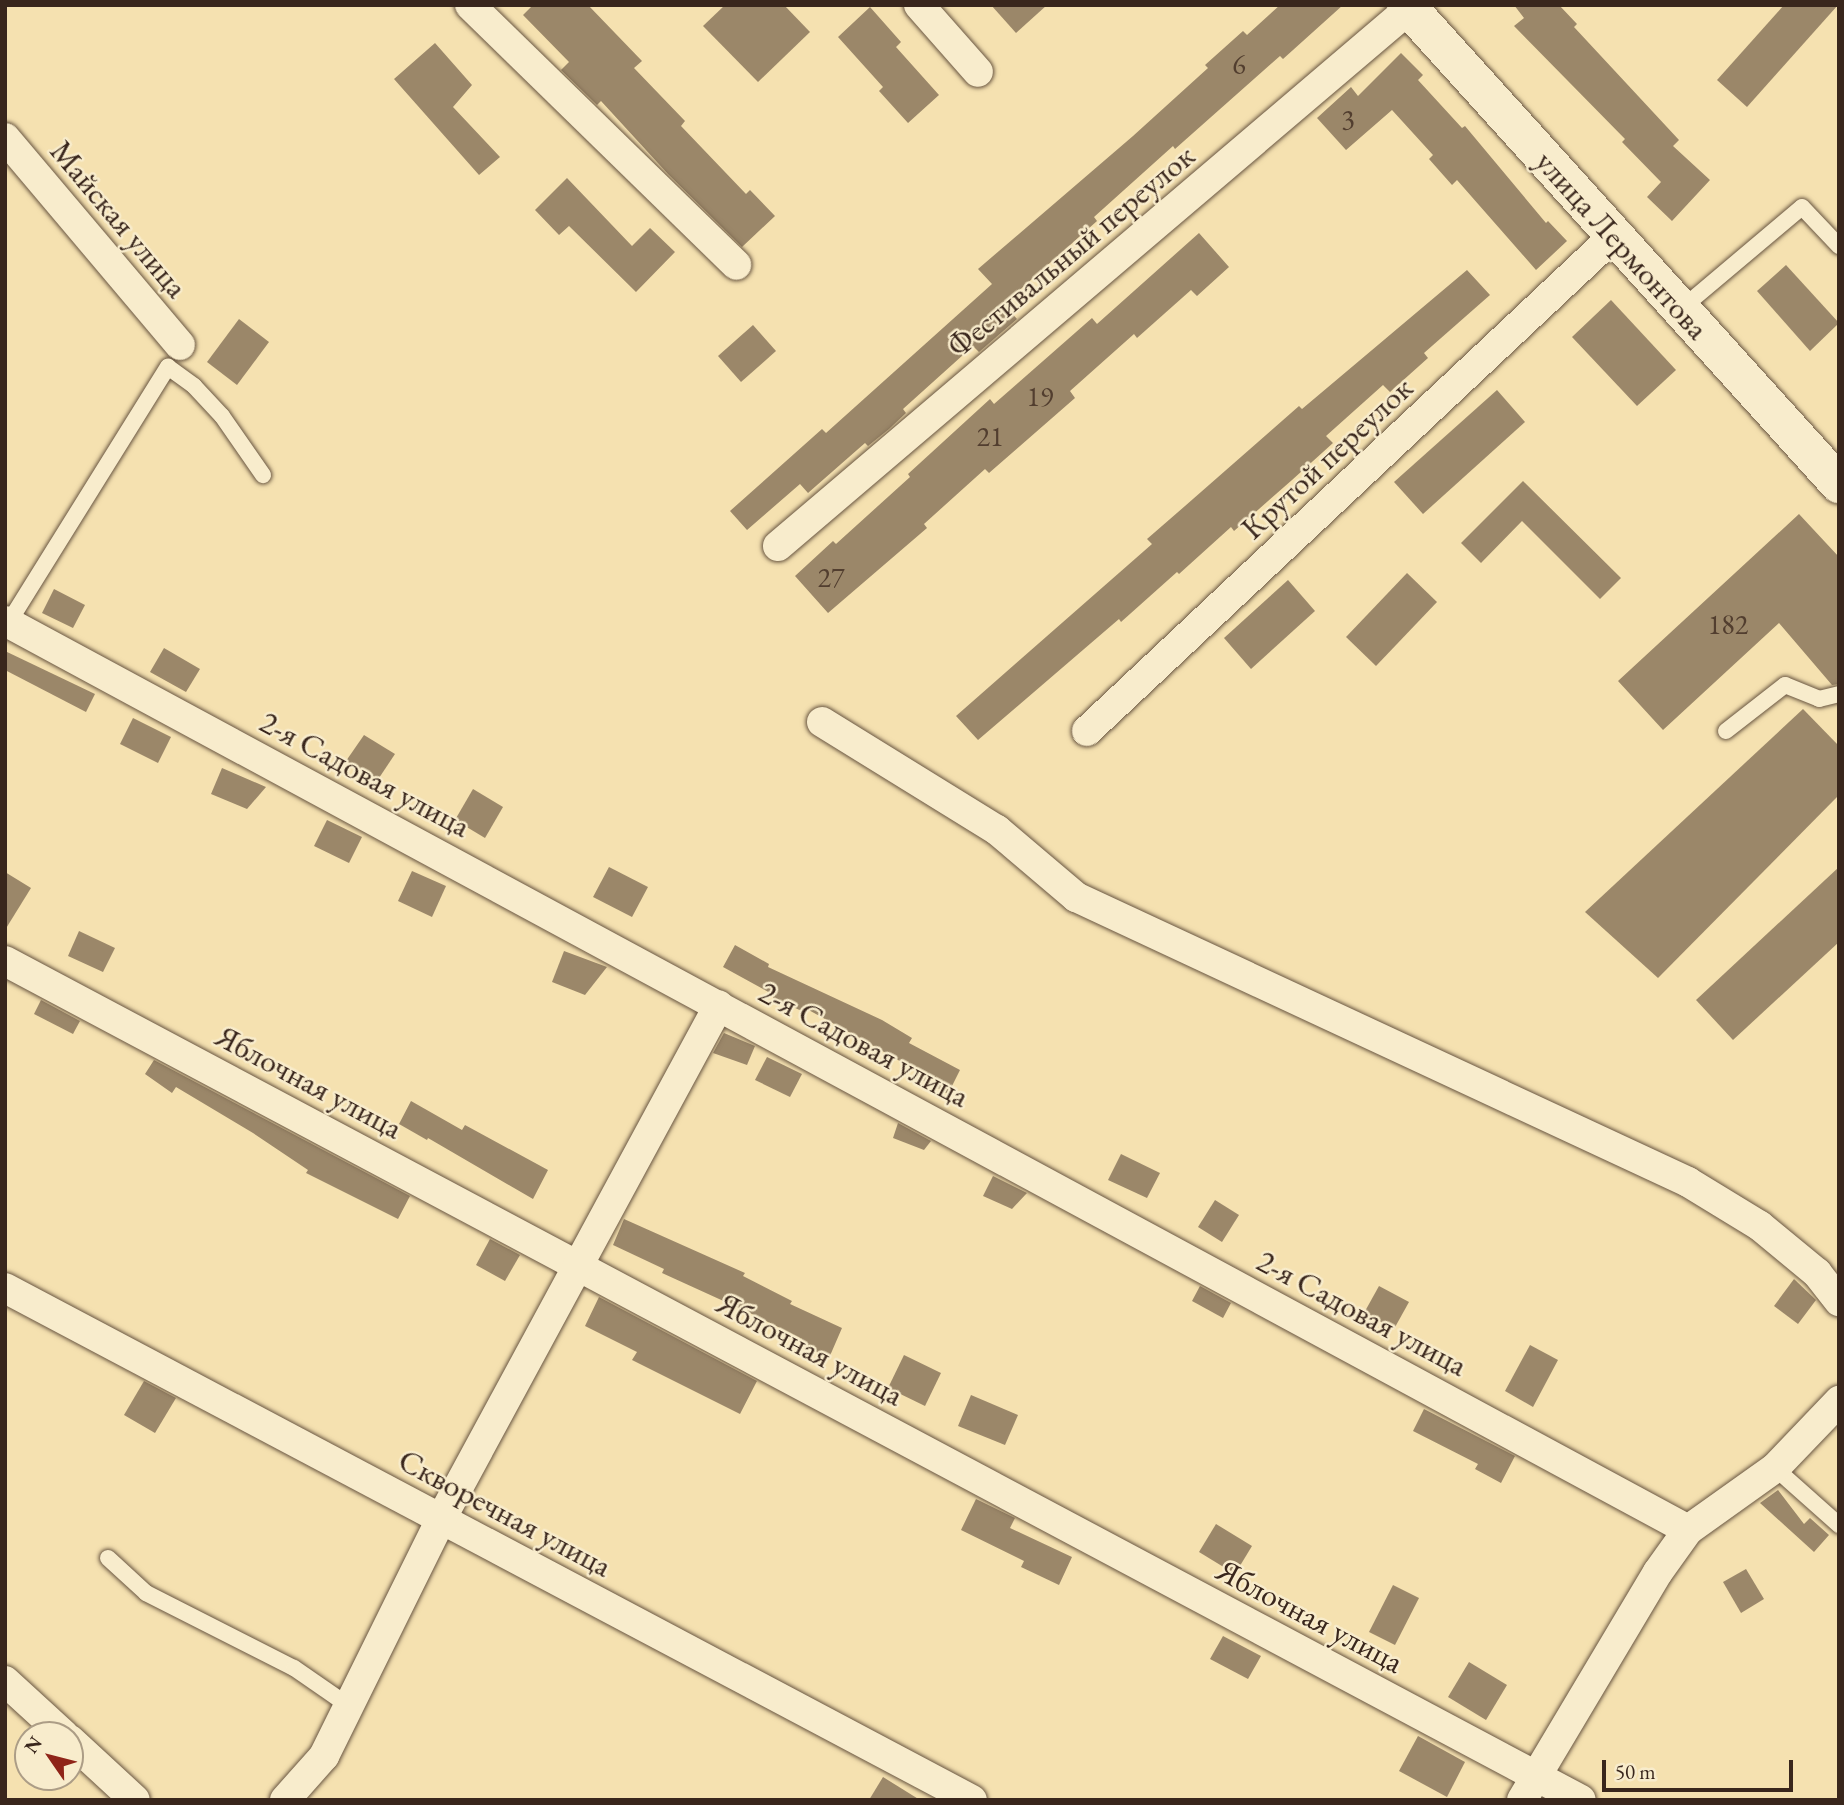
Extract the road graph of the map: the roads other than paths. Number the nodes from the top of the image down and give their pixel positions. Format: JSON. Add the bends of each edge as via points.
{"nodes":[{"id":1,"x":470,"y":5,"type":"edge"},
{"id":2,"x":919,"y":5,"type":"edge"},
{"id":3,"x":1408,"y":7,"type":"edge"},
{"id":4,"x":978,"y":72,"type":"dead end"},
{"id":5,"x":5,"y":138,"type":"edge"},
{"id":6,"x":1614,"y":236,"type":"junction"},
{"id":7,"x":1839,"y":246,"type":"edge"},
{"id":8,"x":736,"y":265,"type":"dead end"},
{"id":9,"x":1681,"y":310,"type":"junction"},
{"id":10,"x":180,"y":345,"type":"dead end"},
{"id":11,"x":263,"y":475,"type":"dead end"},
{"id":12,"x":1839,"y":484,"type":"edge"},
{"id":13,"x":778,"y":546,"type":"dead end"},
{"id":14,"x":7,"y":622,"type":"edge"},
{"id":15,"x":1839,"y":694,"type":"edge"},
{"id":16,"x":822,"y":722,"type":"dead end"},
{"id":17,"x":1087,"y":730,"type":"dead end"},
{"id":18,"x":1726,"y":730,"type":"dead end"},
{"id":19,"x":5,"y":961,"type":"edge"},
{"id":20,"x":719,"y":1005,"type":"junction"},
{"id":21,"x":578,"y":1264,"type":"junction"},
{"id":22,"x":5,"y":1288,"type":"edge"},
{"id":23,"x":1839,"y":1301,"type":"edge"},
{"id":24,"x":1839,"y":1401,"type":"edge"},
{"id":25,"x":1775,"y":1468,"type":"junction"},
{"id":26,"x":440,"y":1519,"type":"junction"},
{"id":27,"x":1839,"y":1525,"type":"edge"},
{"id":28,"x":1688,"y":1530,"type":"junction"},
{"id":29,"x":108,"y":1558,"type":"dead end"},
{"id":30,"x":5,"y":1681,"type":"edge"},
{"id":31,"x":349,"y":1706,"type":"junction"},
{"id":32,"x":49,"y":1721,"type":"edge"},
{"id":33,"x":84,"y":1753,"type":"edge"},
{"id":34,"x":1529,"y":1788,"type":"edge"},
{"id":35,"x":135,"y":1800,"type":"edge"},
{"id":36,"x":285,"y":1800,"type":"edge"},
{"id":37,"x":972,"y":1800,"type":"edge"},
{"id":38,"x":1581,"y":1800,"type":"edge"}],
"edges":[{"from":1,"to":8,"type":"street"},
{"from":2,"to":4,"type":"street"},
{"from":3,"to":6,"type":"street","name":"улица Лермонтова"},
{"from":3,"to":13,"type":"street","name":"Фестивальный переулок"},
{"from":5,"to":10,"type":"street","name":"Майская улица"},
{"from":6,"to":9,"type":"street","name":"улица Лермонтова"},
{"from":6,"to":17,"type":"street","name":"Крутой переулок"},
{"from":7,"to":9,"type":"lane","via":[[1802,207]]},
{"from":9,"to":12,"type":"street","name":"улица Лермонтова"},
{"from":11,"to":14,"type":"lane","via":[[222,416],[168,367]]},
{"from":14,"to":20,"type":"street","name":"2-я Садовая улица"},
{"from":15,"to":18,"type":"lane","via":[[1819,699],[1785,685]]},
{"from":16,"to":23,"type":"street","via":[[996,830],[1076,897],[1688,1182],[1760,1226],[1817,1273]]},
{"from":19,"to":21,"type":"street","name":"Яблочная улица"},
{"from":20,"to":21,"type":"street"},
{"from":20,"to":28,"type":"street","name":"2-я Садовая улица"},
{"from":21,"to":26,"type":"street"},
{"from":21,"to":34,"type":"street","name":"Яблочная улица"},
{"from":22,"to":26,"type":"street","name":"Скворечная улица"},
{"from":24,"to":25,"type":"street"},
{"from":25,"to":27,"type":"lane"},
{"from":25,"to":28,"type":"street"},
{"from":26,"to":31,"type":"street"},
{"from":26,"to":37,"type":"street","name":"Скворечная улица"},
{"from":28,"to":34,"type":"street","via":[[1658,1572]]},
{"from":29,"to":31,"type":"lane","via":[[146,1593],[294,1668]]},
{"from":30,"to":32,"type":"street"},
{"from":31,"to":36,"type":"street","via":[[324,1756]]},
{"from":33,"to":35,"type":"street"},
{"from":34,"to":38,"type":"street","name":"Яблочная улица"}]}
